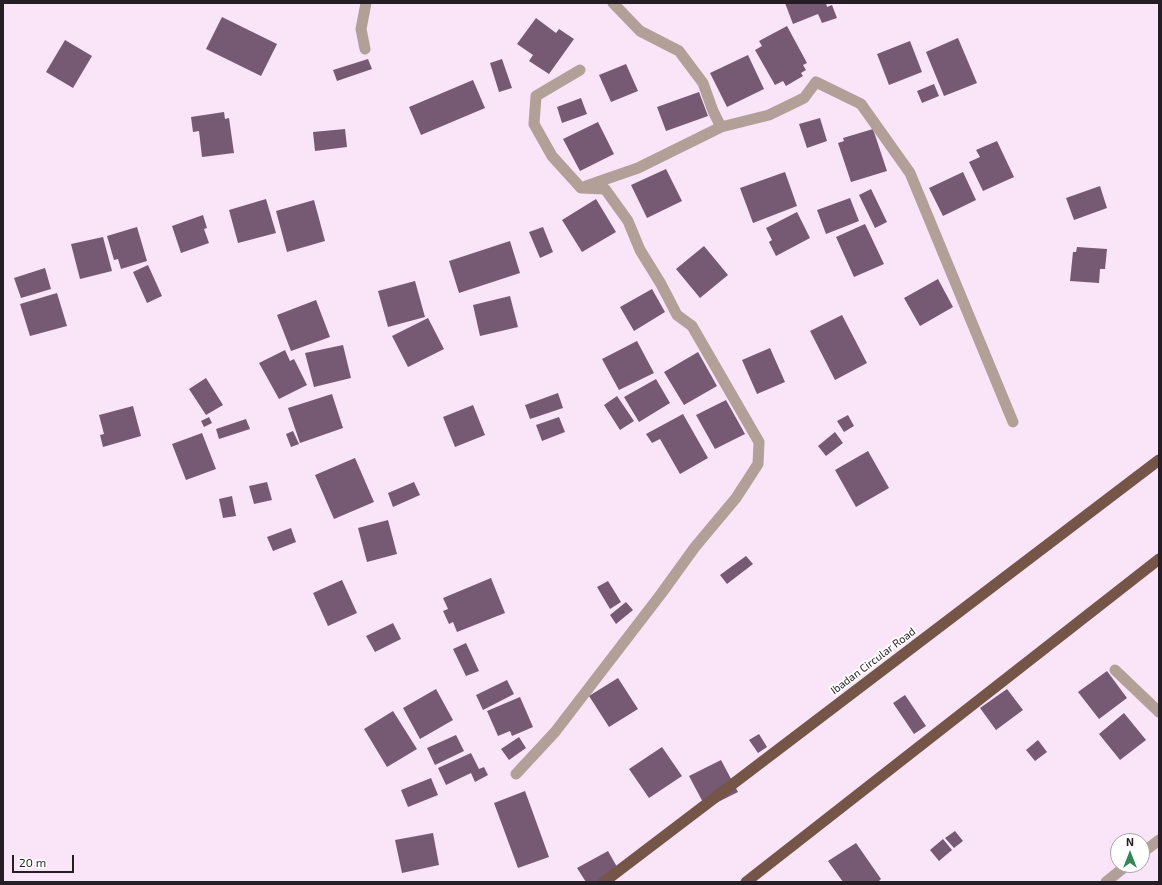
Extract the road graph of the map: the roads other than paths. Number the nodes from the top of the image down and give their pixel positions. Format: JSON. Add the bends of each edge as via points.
{"nodes":[{"id":1,"x":366,"y":3,"type":"edge"},
{"id":2,"x":613,"y":3,"type":"edge"},
{"id":3,"x":365,"y":49,"type":"dead end"},
{"id":4,"x":580,"y":70,"type":"dead end"},
{"id":5,"x":721,"y":127,"type":"junction"},
{"id":6,"x":581,"y":188,"type":"junction"},
{"id":7,"x":1013,"y":422,"type":"dead end"},
{"id":8,"x":1159,"y":460,"type":"edge"},
{"id":9,"x":1159,"y":559,"type":"edge"},
{"id":10,"x":1115,"y":670,"type":"dead end"},
{"id":11,"x":1159,"y":712,"type":"edge"},
{"id":12,"x":516,"y":774,"type":"dead end"},
{"id":13,"x":1159,"y":840,"type":"edge"},
{"id":14,"x":1150,"y":847,"type":"edge"},
{"id":15,"x":1117,"y":873,"type":"edge"},
{"id":16,"x":604,"y":882,"type":"edge"},
{"id":17,"x":746,"y":882,"type":"edge"},
{"id":18,"x":1106,"y":882,"type":"edge"}],
"edges":[{"from":1,"to":3,"type":"street","via":[[361,29]]},
{"from":2,"to":5,"type":"street","via":[[640,31],[679,50],[703,83]]},
{"from":4,"to":6,"type":"street","via":[[536,96],[534,124],[552,156]]},
{"from":5,"to":6,"type":"street","via":[[638,168]]},
{"from":5,"to":7,"type":"street","via":[[769,115],[804,98],[816,82],[860,104],[910,174]]},
{"from":6,"to":12,"type":"street","via":[[605,189],[628,221],[640,250],[677,315],[692,326],[759,442],[758,464],[736,498],[695,547],[555,732]]},
{"from":8,"to":16,"type":"highway","name":"Ibadan Circular Road"},
{"from":9,"to":17,"type":"highway"},
{"from":10,"to":11,"type":"street"},
{"from":13,"to":14,"type":"street"},
{"from":15,"to":18,"type":"street"}]}
